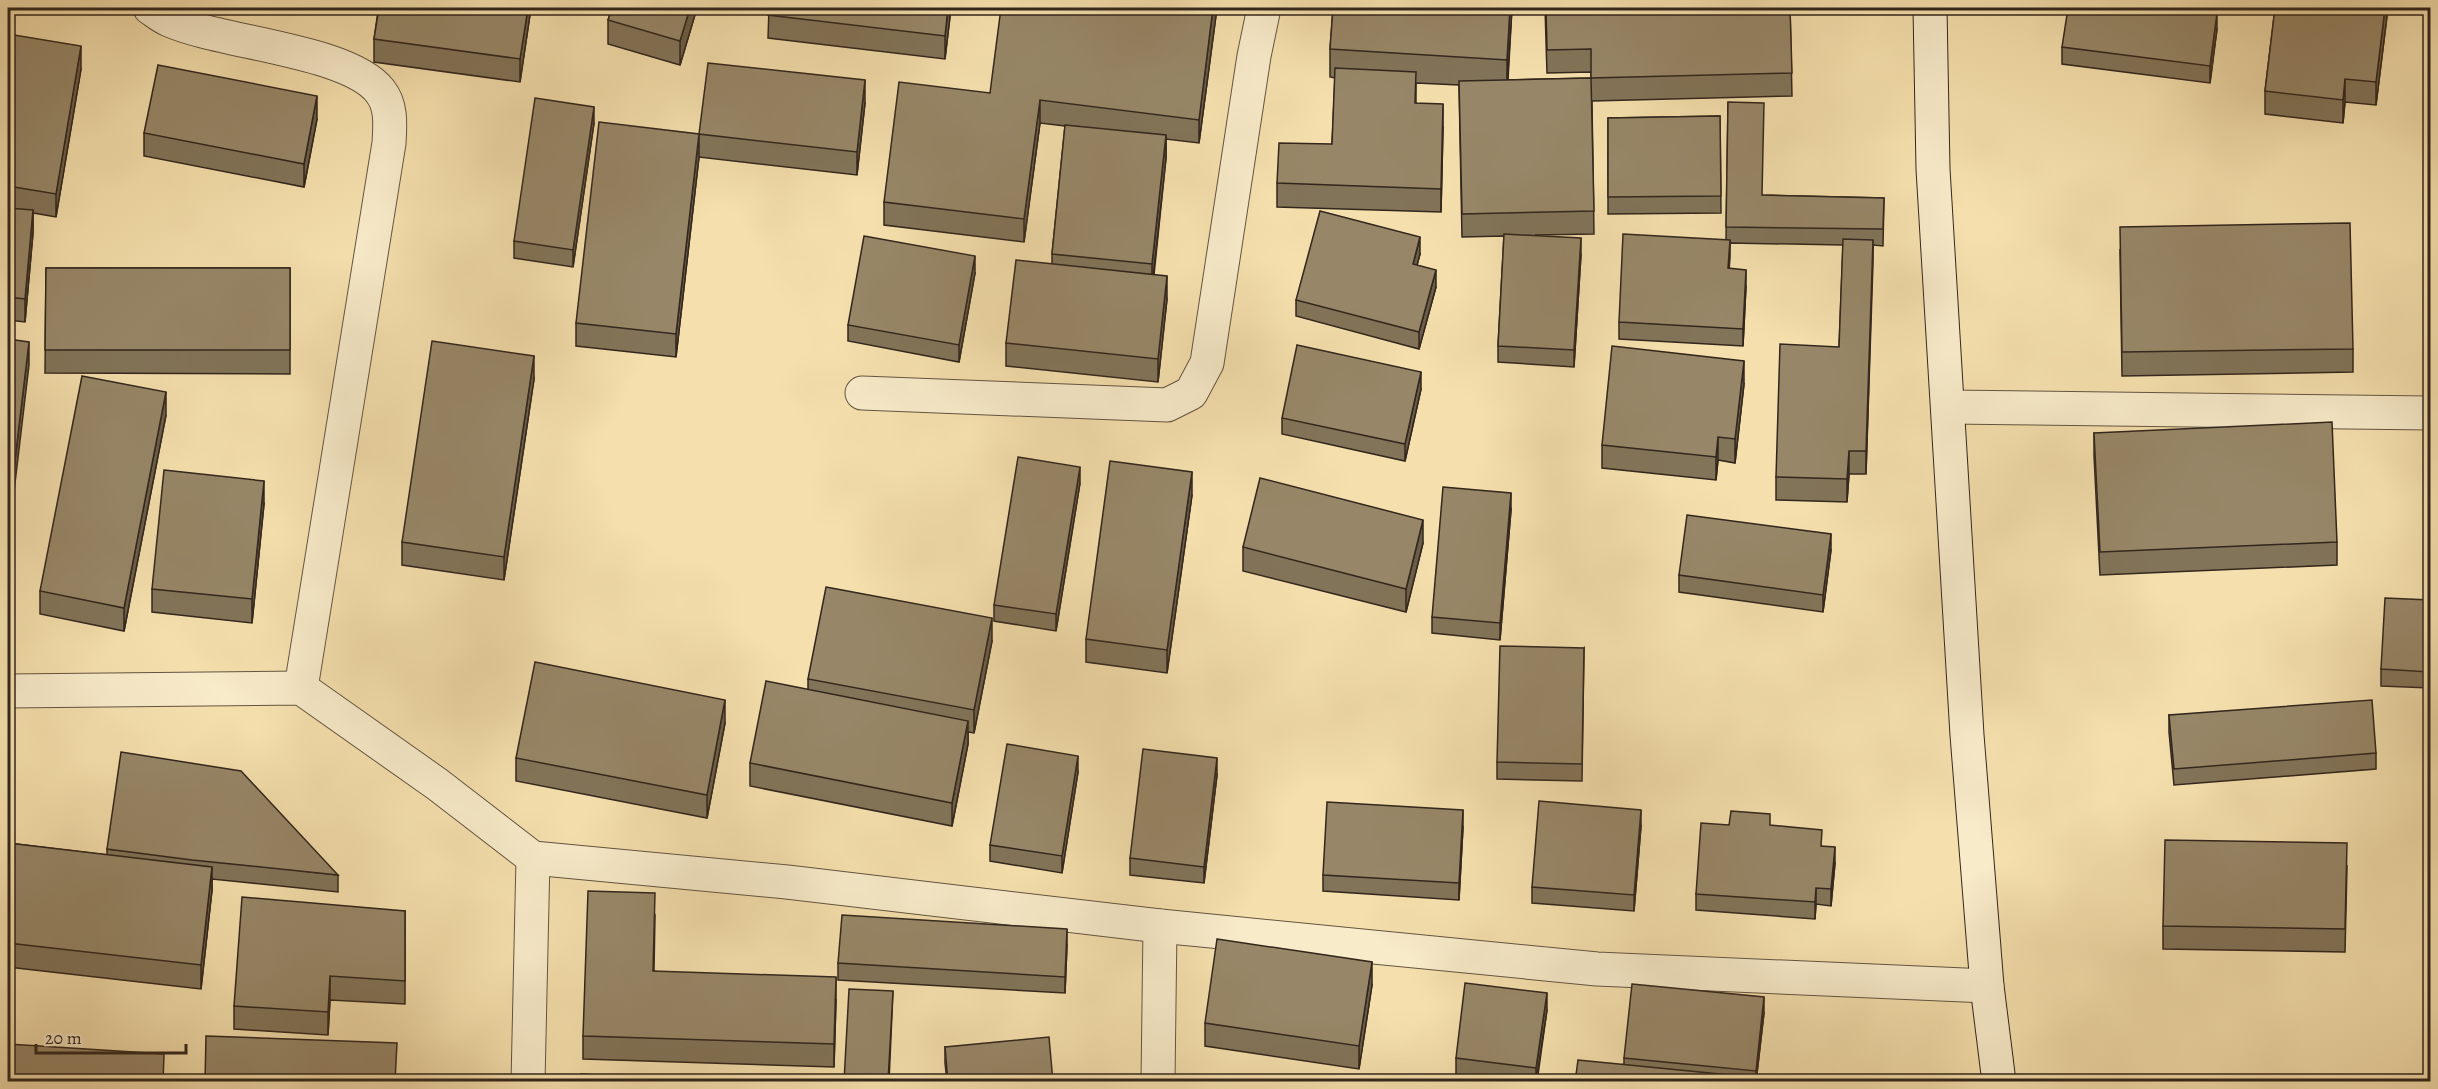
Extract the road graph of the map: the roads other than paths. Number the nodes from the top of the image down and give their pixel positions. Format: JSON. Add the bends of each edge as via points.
{"nodes":[{"id":1,"x":150,"y":8,"type":"edge"},
{"id":2,"x":1264,"y":8,"type":"edge"},
{"id":3,"x":1930,"y":8,"type":"edge"},
{"id":4,"x":862,"y":393,"type":"dead end"},
{"id":5,"x":1948,"y":407,"type":"junction"},
{"id":6,"x":2430,"y":413,"type":"edge"},
{"id":7,"x":301,"y":688,"type":"junction"},
{"id":8,"x":8,"y":691,"type":"edge"},
{"id":9,"x":533,"y":858,"type":"junction"},
{"id":10,"x":1160,"y":926,"type":"junction"},
{"id":11,"x":1988,"y":986,"type":"junction"},
{"id":12,"x":528,"y":1082,"type":"edge"},
{"id":13,"x":1158,"y":1082,"type":"edge"},
{"id":14,"x":1999,"y":1082,"type":"edge"}],
"edges":[{"from":1,"to":7,"type":"street","via":[[168,20],[201,30],[345,66],[381,91],[390,114],[389,143]]},
{"from":2,"to":4,"type":"street","via":[[1207,363],[1191,393],[1167,405]]},
{"from":3,"to":5,"type":"street","via":[[1933,169]]},
{"from":5,"to":6,"type":"street"},
{"from":5,"to":11,"type":"street","via":[[1967,735]]},
{"from":7,"to":8,"type":"street"},
{"from":7,"to":9,"type":"street","via":[[438,784]]},
{"from":9,"to":10,"type":"street","via":[[787,882]]},
{"from":9,"to":12,"type":"street"},
{"from":10,"to":11,"type":"street","via":[[1597,969]]},
{"from":10,"to":13,"type":"street"},
{"from":11,"to":14,"type":"street"}]}
